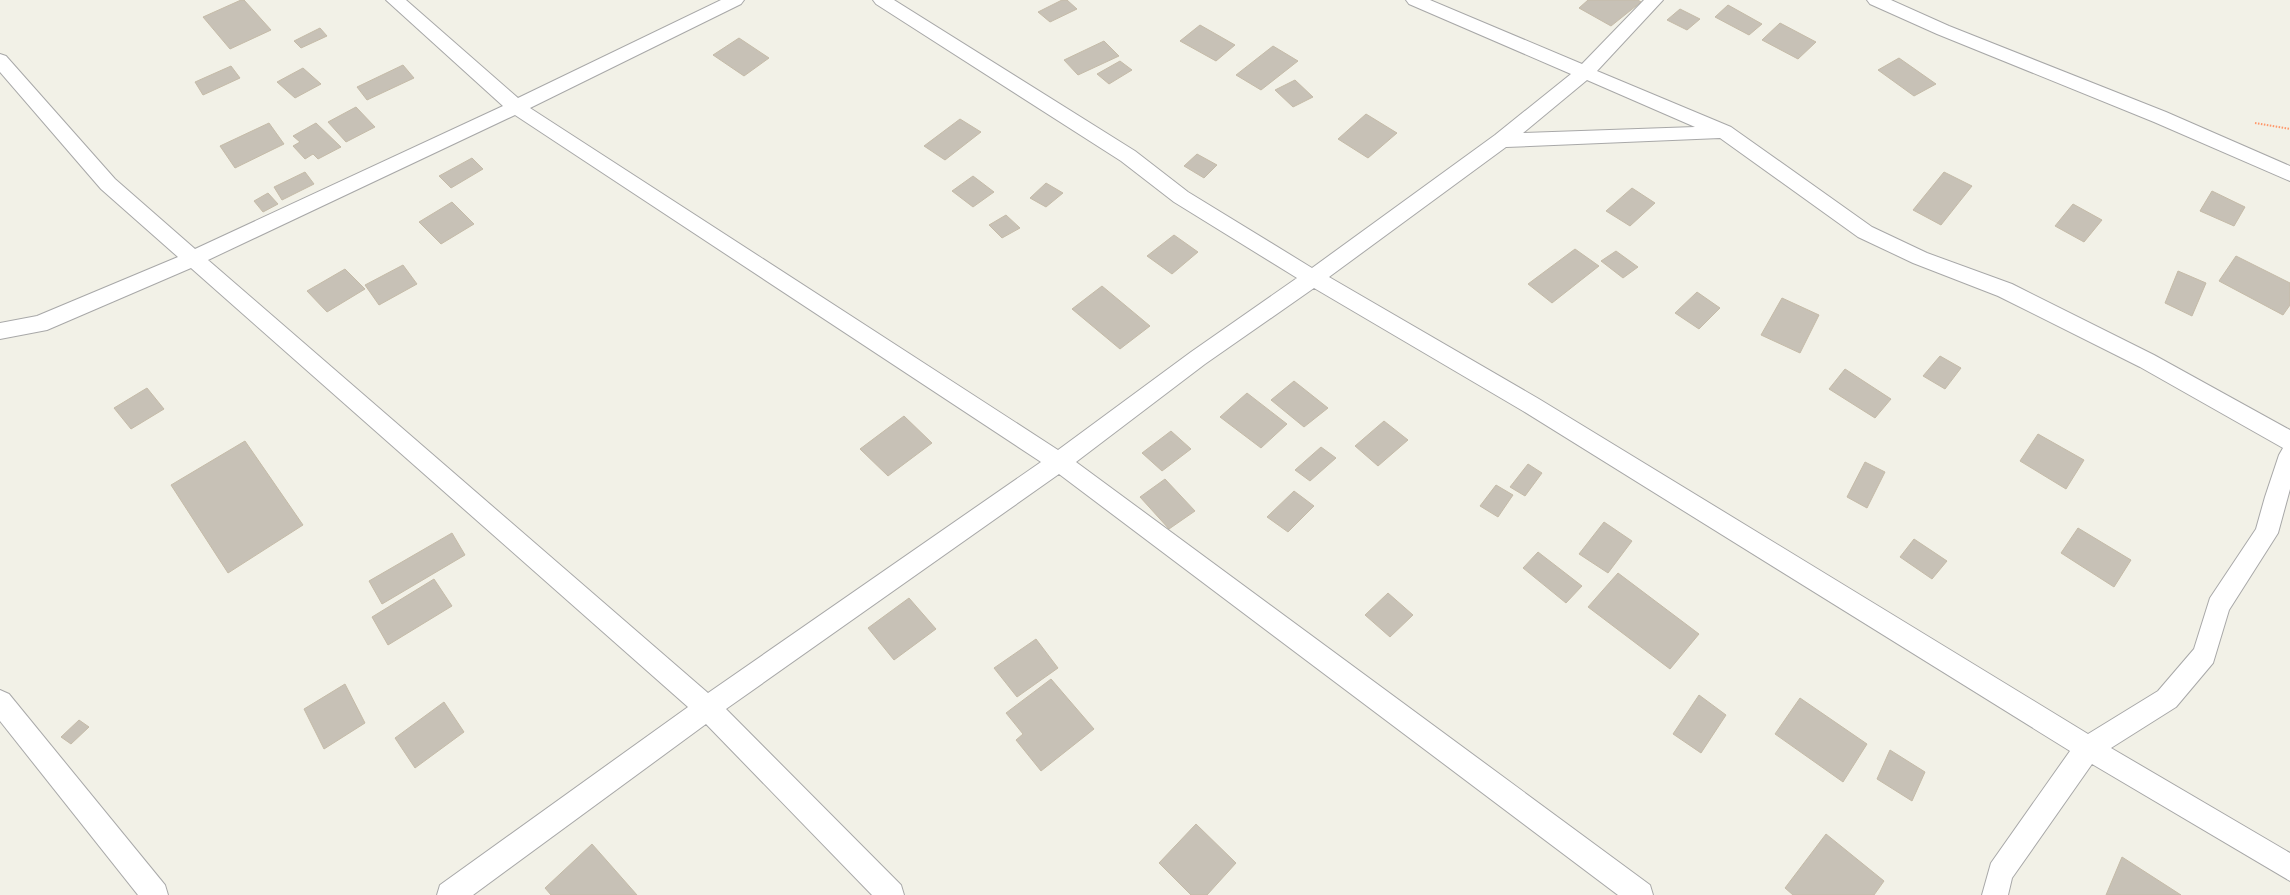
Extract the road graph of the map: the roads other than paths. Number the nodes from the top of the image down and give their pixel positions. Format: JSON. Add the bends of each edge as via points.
{"nodes":[{"id":1,"x":394,"y":0,"type":"edge"},
{"id":2,"x":735,"y":0,"type":"edge"},
{"id":3,"x":882,"y":0,"type":"edge"},
{"id":4,"x":1415,"y":0,"type":"edge"},
{"id":5,"x":1654,"y":0,"type":"edge"},
{"id":6,"x":1876,"y":0,"type":"edge"},
{"id":7,"x":0,"y":60,"type":"edge"},
{"id":8,"x":1584,"y":73,"type":"junction"},
{"id":9,"x":516,"y":107,"type":"junction"},
{"id":10,"x":1724,"y":132,"type":"junction"},
{"id":11,"x":1502,"y":140,"type":"junction"},
{"id":12,"x":2290,"y":174,"type":"edge"},
{"id":13,"x":192,"y":259,"type":"junction"},
{"id":14,"x":1313,"y":278,"type":"junction"},
{"id":15,"x":40,"y":324,"type":"junction"},
{"id":16,"x":0,"y":331,"type":"edge"},
{"id":17,"x":0,"y":347,"type":"edge"},
{"id":18,"x":2290,"y":441,"type":"edge"},
{"id":19,"x":2290,"y":455,"type":"edge"},
{"id":20,"x":1059,"y":462,"type":"junction"},
{"id":21,"x":0,"y":702,"type":"edge"},
{"id":22,"x":707,"y":708,"type":"junction"},
{"id":23,"x":2088,"y":748,"type":"junction"},
{"id":24,"x":2290,"y":868,"type":"edge"},
{"id":25,"x":155,"y":895,"type":"edge"},
{"id":26,"x":450,"y":895,"type":"edge"},
{"id":27,"x":891,"y":895,"type":"edge"},
{"id":28,"x":1640,"y":895,"type":"edge"},
{"id":29,"x":1995,"y":895,"type":"edge"}],
"edges":[{"from":1,"to":9,"type":"street"},
{"from":2,"to":9,"type":"street"},
{"from":3,"to":14,"type":"street","via":[[1128,156],[1181,197]]},
{"from":4,"to":8,"type":"street"},
{"from":5,"to":8,"type":"street"},
{"from":6,"to":12,"type":"street","via":[[1943,30],[2160,117]]},
{"from":7,"to":13,"type":"street","via":[[108,184]]},
{"from":8,"to":10,"type":"street"},
{"from":8,"to":11,"type":"street"},
{"from":9,"to":13,"type":"street"},
{"from":9,"to":20,"type":"street"},
{"from":10,"to":11,"type":"street"},
{"from":10,"to":18,"type":"street","via":[[1864,232],[1920,258],[2005,290],[2147,361]]},
{"from":11,"to":14,"type":"street"},
{"from":13,"to":15,"type":"street"},
{"from":13,"to":22,"type":"street"},
{"from":14,"to":20,"type":"street","via":[[1198,358]]},
{"from":14,"to":23,"type":"street","via":[[1531,405]]},
{"from":15,"to":16,"type":"street"},
{"from":15,"to":17,"type":"street"},
{"from":19,"to":23,"type":"street","via":[[2276,497],[2268,533],[2218,606],[2204,654],[2167,699]]},
{"from":20,"to":22,"type":"street"},
{"from":20,"to":28,"type":"street"},
{"from":21,"to":25,"type":"street"},
{"from":22,"to":26,"type":"street"},
{"from":22,"to":27,"type":"street"},
{"from":23,"to":24,"type":"street"},
{"from":23,"to":29,"type":"street","via":[[2000,872]]}]}
